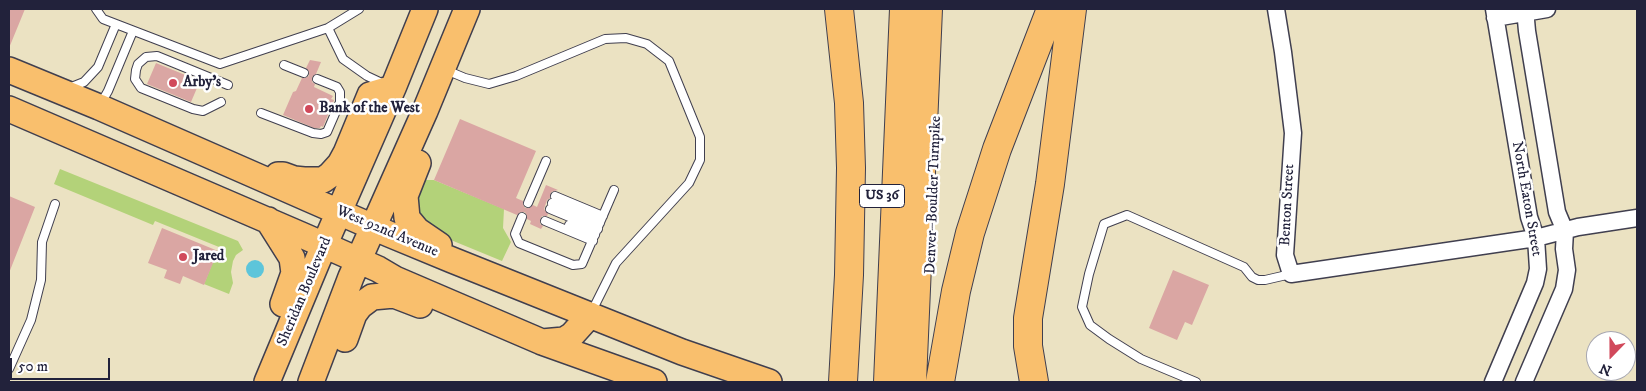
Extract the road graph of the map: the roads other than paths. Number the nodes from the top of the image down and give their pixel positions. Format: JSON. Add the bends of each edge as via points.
{"nodes":[{"id":1,"x":96,"y":9,"type":"edge"},
{"id":2,"x":359,"y":9,"type":"edge"},
{"id":3,"x":425,"y":9,"type":"edge"},
{"id":4,"x":468,"y":9,"type":"edge"},
{"id":5,"x":839,"y":9,"type":"edge"},
{"id":6,"x":890,"y":9,"type":"edge"},
{"id":7,"x":904,"y":9,"type":"edge"},
{"id":8,"x":928,"y":9,"type":"edge"},
{"id":9,"x":942,"y":9,"type":"edge"},
{"id":10,"x":1050,"y":9,"type":"edge"},
{"id":11,"x":1072,"y":9,"type":"edge"},
{"id":12,"x":1276,"y":9,"type":"edge"},
{"id":13,"x":1547,"y":9,"type":"edge"},
{"id":14,"x":1525,"y":11,"type":"edge"},
{"id":15,"x":1494,"y":13,"type":"edge"},
{"id":16,"x":116,"y":24,"type":"junction"},
{"id":17,"x":328,"y":28,"type":"junction"},
{"id":18,"x":133,"y":31,"type":"junction"},
{"id":19,"x":284,"y":65,"type":"dead end"},
{"id":20,"x":441,"y":68,"type":"junction"},
{"id":21,"x":9,"y":70,"type":"edge"},
{"id":22,"x":304,"y":73,"type":"dead end"},
{"id":23,"x":317,"y":78,"type":"dead end"},
{"id":24,"x":228,"y":85,"type":"dead end"},
{"id":25,"x":393,"y":88,"type":"junction"},
{"id":26,"x":61,"y":91,"type":"junction"},
{"id":27,"x":221,"y":102,"type":"dead end"},
{"id":28,"x":9,"y":104,"type":"edge"},
{"id":29,"x":99,"y":107,"type":"junction"},
{"id":30,"x":9,"y":110,"type":"edge"},
{"id":31,"x":425,"y":111,"type":"junction"},
{"id":32,"x":262,"y":113,"type":"dead end"},
{"id":33,"x":546,"y":161,"type":"dead end"},
{"id":34,"x":260,"y":177,"type":"junction"},
{"id":35,"x":614,"y":190,"type":"dead end"},
{"id":36,"x":531,"y":196,"type":"junction"},
{"id":37,"x":55,"y":204,"type":"dead end"},
{"id":38,"x":550,"y":209,"type":"junction"},
{"id":39,"x":339,"y":211,"type":"junction"},
{"id":40,"x":522,"y":217,"type":"dead end"},
{"id":41,"x":1637,"y":218,"type":"edge"},
{"id":42,"x":268,"y":220,"type":"junction"},
{"id":43,"x":373,"y":226,"type":"junction"},
{"id":44,"x":598,"y":229,"type":"junction"},
{"id":45,"x":1565,"y":231,"type":"junction"},
{"id":46,"x":1536,"y":238,"type":"junction"},
{"id":47,"x":324,"y":245,"type":"junction"},
{"id":48,"x":358,"y":260,"type":"junction"},
{"id":49,"x":452,"y":260,"type":"junction"},
{"id":50,"x":1291,"y":274,"type":"junction"},
{"id":51,"x":471,"y":312,"type":"junction"},
{"id":52,"x":590,"y":315,"type":"junction"},
{"id":53,"x":542,"y":342,"type":"junction"},
{"id":54,"x":9,"y":368,"type":"edge"},
{"id":55,"x":267,"y":382,"type":"edge"},
{"id":56,"x":311,"y":382,"type":"edge"},
{"id":57,"x":326,"y":382,"type":"edge"},
{"id":58,"x":654,"y":382,"type":"edge"},
{"id":59,"x":769,"y":382,"type":"edge"},
{"id":60,"x":842,"y":382,"type":"edge"},
{"id":61,"x":874,"y":382,"type":"edge"},
{"id":62,"x":888,"y":382,"type":"edge"},
{"id":63,"x":912,"y":382,"type":"edge"},
{"id":64,"x":927,"y":382,"type":"edge"},
{"id":65,"x":940,"y":382,"type":"edge"},
{"id":66,"x":1034,"y":382,"type":"edge"},
{"id":67,"x":1196,"y":382,"type":"edge"},
{"id":68,"x":1493,"y":382,"type":"edge"},
{"id":69,"x":1524,"y":382,"type":"edge"}],
"edges":[{"from":1,"to":16,"type":"lane","via":[[103,19]]},
{"from":2,"to":17,"type":"lane"},
{"from":3,"to":25,"type":"main road","name":"Sheridan Boulevard"},
{"from":4,"to":20,"type":"main road"},
{"from":5,"to":60,"type":"highway","via":[[849,103],[851,168]]},
{"from":6,"to":61,"type":"highway","number":"US 36"},
{"from":7,"to":62,"type":"highway"},
{"from":8,"to":63,"type":"highway"},
{"from":9,"to":64,"type":"highway","name":"Denver–Boulder Turnpike"},
{"from":10,"to":65,"type":"highway","via":[[972,224]]},
{"from":11,"to":66,"type":"highway","via":[[1050,184],[1028,318],[1028,346]]},
{"from":12,"to":50,"type":"street","name":"Benton Street","via":[[1293,133],[1286,255]]},
{"from":13,"to":14,"type":"street"},
{"from":14,"to":15,"type":"street"},
{"from":14,"to":45,"type":"street","name":"North Eaton Street","via":[[1557,212]]},
{"from":15,"to":46,"type":"street","name":"North Eaton Street","via":[[1529,217]]},
{"from":16,"to":18,"type":"lane"},
{"from":16,"to":26,"type":"lane","via":[[98,67],[84,82]]},
{"from":17,"to":18,"type":"lane","via":[[220,64]]},
{"from":17,"to":25,"type":"lane","via":[[344,60]]},
{"from":18,"to":29,"type":"lane"},
{"from":19,"to":22,"type":"lane"},
{"from":20,"to":31,"type":"main road"},
{"from":20,"to":52,"type":"lane","via":[[489,84],[605,39],[626,38],[647,44],[669,61],[700,136],[700,160],[689,183],[616,263]]},
{"from":21,"to":26,"type":"main road","name":"West 92nd Avenue"},
{"from":23,"to":32,"type":"lane","via":[[337,87],[340,92],[340,102],[327,132],[317,134]]},
{"from":24,"to":27,"type":"lane","via":[[157,56],[146,57],[138,64],[135,79],[141,88],[203,111]]},
{"from":25,"to":34,"type":"main road","via":[[370,95],[340,164],[323,180],[284,174]]},
{"from":25,"to":39,"type":"main road","name":"Sheridan Boulevard"},
{"from":26,"to":29,"type":"main road","name":"West 92nd Avenue"},
{"from":28,"to":29,"type":"main road","via":[[18,103],[63,121],[90,116]]},
{"from":29,"to":34,"type":"main road","name":"West 92nd Avenue"},
{"from":30,"to":42,"type":"main road"},
{"from":31,"to":43,"type":"main road"},
{"from":31,"to":49,"type":"main road","via":[[428,140],[405,196],[407,218]]},
{"from":33,"to":36,"type":"lane"},
{"from":34,"to":39,"type":"main road","name":"West 92nd Avenue"},
{"from":35,"to":44,"type":"lane"},
{"from":36,"to":36,"type":"lane","via":[[541,198]]},
{"from":37,"to":54,"type":"lane","via":[[42,242],[41,280],[31,320]]},
{"from":38,"to":44,"type":"lane"},
{"from":38,"to":44,"type":"lane"},
{"from":38,"to":44,"type":"lane"},
{"from":39,"to":43,"type":"main road","name":"West 92nd Avenue"},
{"from":39,"to":47,"type":"main road","name":"Sheridan Boulevard"},
{"from":40,"to":44,"type":"lane","via":[[515,234],[518,242],[573,265],[582,264]]},
{"from":41,"to":45,"type":"street"},
{"from":42,"to":47,"type":"main road"},
{"from":42,"to":55,"type":"main road","via":[[291,255],[294,273],[267,344]]},
{"from":43,"to":48,"type":"main road"},
{"from":43,"to":49,"type":"main road","name":"West 92nd Avenue"},
{"from":45,"to":46,"type":"street"},
{"from":45,"to":69,"type":"street","name":"North Eaton Street","via":[[1567,279]]},
{"from":46,"to":50,"type":"street"},
{"from":46,"to":68,"type":"street","name":"North Eaton Street","via":[[1538,276]]},
{"from":47,"to":48,"type":"main road"},
{"from":47,"to":55,"type":"main road","name":"Sheridan Boulevard"},
{"from":48,"to":51,"type":"main road"},
{"from":48,"to":56,"type":"main road"},
{"from":49,"to":52,"type":"main road","name":"West 92nd Avenue"},
{"from":50,"to":67,"type":"lane","via":[[1258,280],[1244,267],[1127,216],[1104,224],[1082,307],[1090,325],[1141,359]]},
{"from":51,"to":53,"type":"main road"},
{"from":51,"to":57,"type":"main road","via":[[453,319],[402,297],[372,297],[354,314]]},
{"from":52,"to":53,"type":"main road","via":[[564,340]]},
{"from":52,"to":59,"type":"main road","name":"West 92nd Avenue"},
{"from":53,"to":58,"type":"main road"}]}
